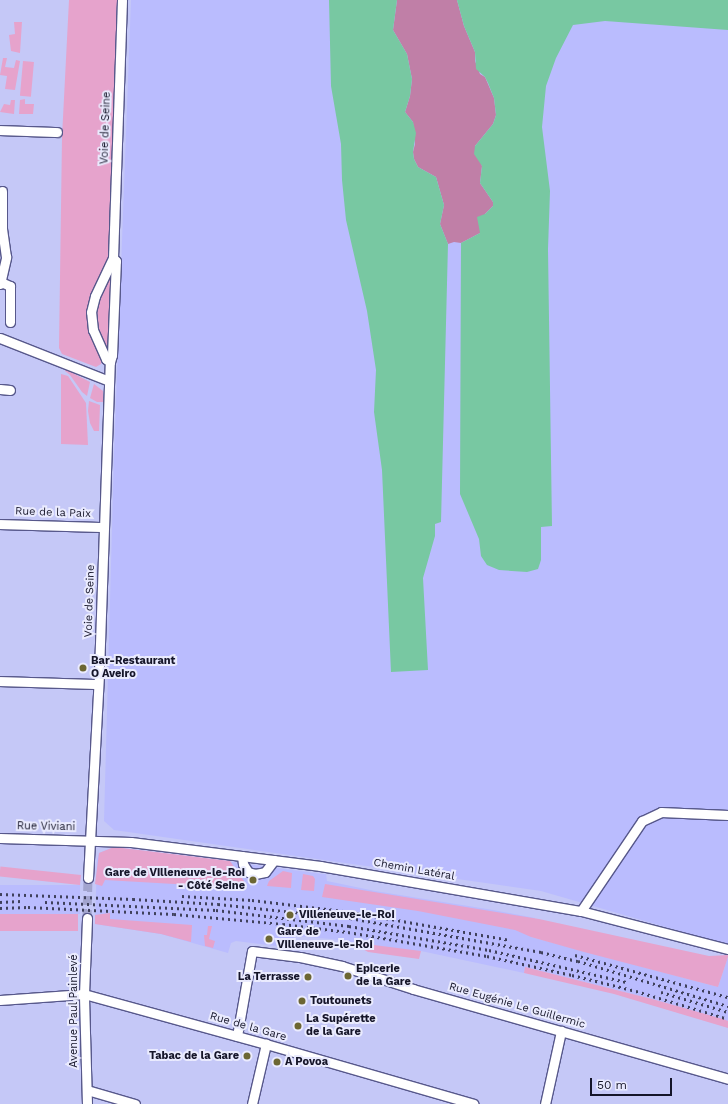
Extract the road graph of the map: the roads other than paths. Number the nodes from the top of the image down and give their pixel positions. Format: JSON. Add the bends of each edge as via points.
{"nodes":[{"id":1,"x":122,"y":0,"type":"edge"},
{"id":2,"x":0,"y":130,"type":"edge"},
{"id":3,"x":57,"y":132,"type":"dead end"},
{"id":4,"x":2,"y":191,"type":"dead end"},
{"id":5,"x":113,"y":258,"type":"junction"},
{"id":6,"x":1,"y":283,"type":"edge"},
{"id":7,"x":10,"y":322,"type":"dead end"},
{"id":8,"x":0,"y":338,"type":"edge"},
{"id":9,"x":110,"y":362,"type":"junction"},
{"id":10,"x":109,"y":381,"type":"junction"},
{"id":11,"x":0,"y":524,"type":"edge"},
{"id":12,"x":104,"y":527,"type":"junction"},
{"id":13,"x":0,"y":681,"type":"edge"},
{"id":14,"x":98,"y":684,"type":"junction"},
{"id":15,"x":728,"y":815,"type":"edge"},
{"id":16,"x":0,"y":838,"type":"edge"},
{"id":17,"x":86,"y":839,"type":"junction"},
{"id":18,"x":242,"y":856,"type":"junction"},
{"id":19,"x":274,"y":860,"type":"junction"},
{"id":20,"x":88,"y":878,"type":"tunnel mouth"},
{"id":21,"x":581,"y":912,"type":"junction"},
{"id":22,"x":87,"y":918,"type":"tunnel mouth"},
{"id":23,"x":728,"y":949,"type":"edge"},
{"id":24,"x":84,"y":994,"type":"junction"},
{"id":25,"x":0,"y":1000,"type":"edge"},
{"id":26,"x":561,"y":1031,"type":"junction"},
{"id":27,"x":237,"y":1036,"type":"junction"},
{"id":28,"x":266,"y":1044,"type":"junction"},
{"id":29,"x":728,"y":1079,"type":"edge"},
{"id":30,"x":87,"y":1090,"type":"junction"},
{"id":31,"x":87,"y":1104,"type":"edge"},
{"id":32,"x":135,"y":1104,"type":"edge"},
{"id":33,"x":252,"y":1104,"type":"edge"},
{"id":34,"x":474,"y":1104,"type":"edge"},
{"id":35,"x":545,"y":1104,"type":"edge"}],
"edges":[{"from":1,"to":5,"type":"street","name":"Voie de Seine"},
{"from":2,"to":3,"type":"street"},
{"from":4,"to":6,"type":"street","via":[[2,228],[6,257]]},
{"from":5,"to":9,"type":"street","name":"Voie de Seine","via":[[116,262]]},
{"from":5,"to":9,"type":"street","name":"Voie de Seine","via":[[95,296],[91,312],[93,330]]},
{"from":6,"to":7,"type":"street","via":[[10,286]]},
{"from":8,"to":10,"type":"street"},
{"from":9,"to":10,"type":"street","name":"Voie de Seine"},
{"from":10,"to":12,"type":"street","name":"Voie de Seine"},
{"from":11,"to":12,"type":"street","name":"Rue de la Paix"},
{"from":12,"to":14,"type":"street","name":"Voie de Seine"},
{"from":13,"to":14,"type":"street"},
{"from":14,"to":17,"type":"street","name":"Voie de Seine"},
{"from":15,"to":21,"type":"street","via":[[661,812],[642,821]]},
{"from":16,"to":17,"type":"street","name":"Rue Viviani"},
{"from":17,"to":18,"type":"street","name":"Chemin Latéral"},
{"from":17,"to":20,"type":"street"},
{"from":18,"to":19,"type":"street","name":"Chemin Latéral"},
{"from":18,"to":19,"type":"street","via":[[248,872],[255,874],[265,872]]},
{"from":19,"to":21,"type":"street","name":"Chemin Latéral"},
{"from":21,"to":23,"type":"street","name":"Chemin Latéral"},
{"from":22,"to":24,"type":"street","name":"Avenue Paul Painlevé"},
{"from":24,"to":25,"type":"street","name":"Rue de la Gare"},
{"from":24,"to":27,"type":"street","name":"Rue de la Gare"},
{"from":24,"to":30,"type":"street","name":"Avenue Paul Painlevé"},
{"from":26,"to":27,"type":"street","name":"Rue Eugénie Le Guillermic","via":[[342,966],[252,951]]},
{"from":26,"to":29,"type":"street","name":"Rue Eugénie Le Guillermic"},
{"from":26,"to":35,"type":"street"},
{"from":27,"to":28,"type":"street","name":"Rue de la Gare"},
{"from":28,"to":33,"type":"street"},
{"from":28,"to":34,"type":"street","name":"Rue de la Gare"},
{"from":30,"to":31,"type":"street","name":"Avenue Paul Painlevé"},
{"from":30,"to":32,"type":"street"}]}
